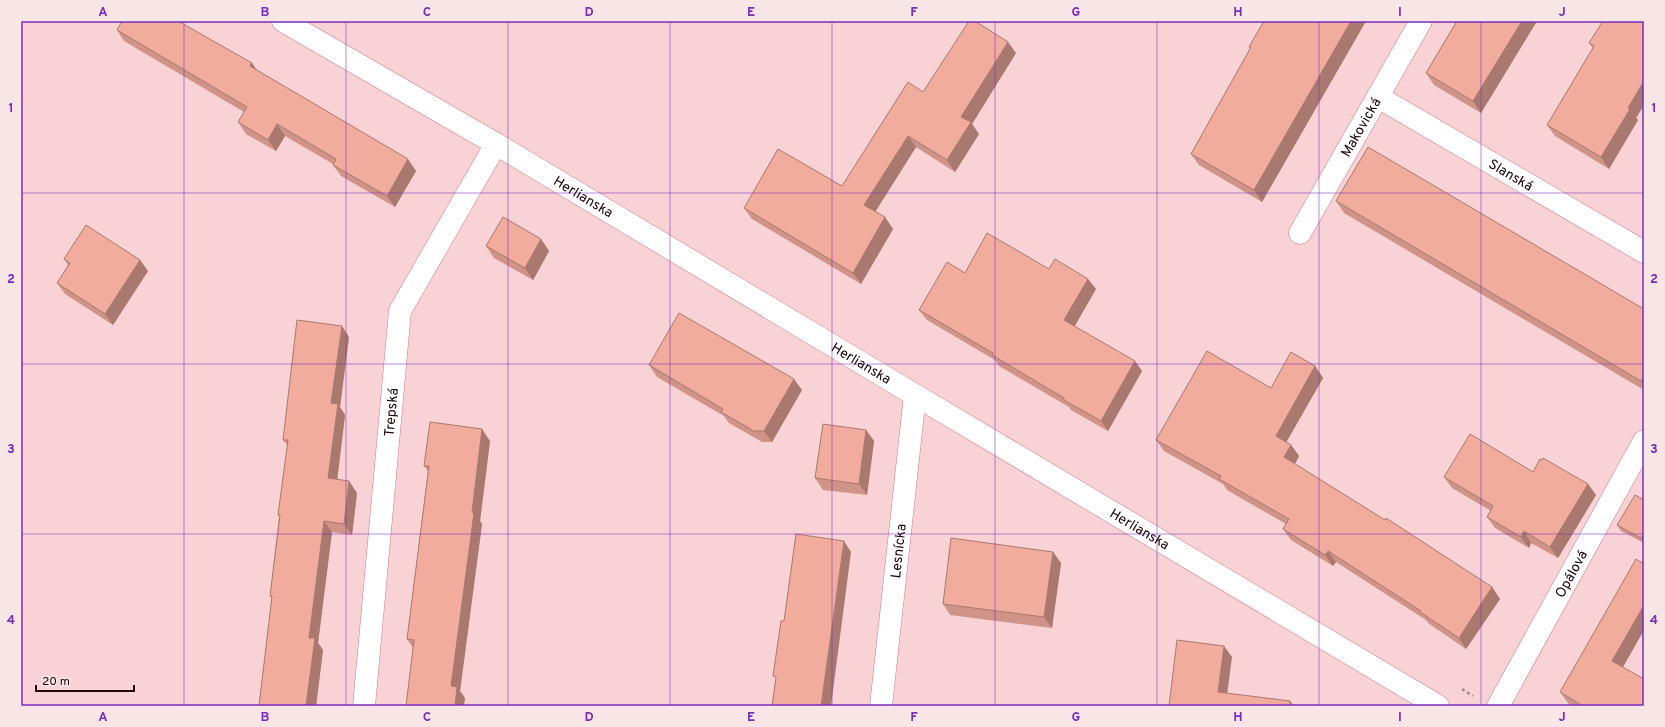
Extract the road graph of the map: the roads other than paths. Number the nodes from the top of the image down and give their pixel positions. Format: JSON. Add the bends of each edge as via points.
{"nodes":[{"id":1,"x":283,"y":21,"type":"edge"},
{"id":2,"x":1421,"y":21,"type":"edge"},
{"id":3,"x":1378,"y":96,"type":"junction"},
{"id":4,"x":496,"y":144,"type":"junction"},
{"id":5,"x":1300,"y":233,"type":"dead end"},
{"id":6,"x":1644,"y":252,"type":"edge"},
{"id":7,"x":915,"y":395,"type":"junction"},
{"id":8,"x":1644,"y":441,"type":"edge"},
{"id":9,"x":364,"y":706,"type":"edge"},
{"id":10,"x":881,"y":706,"type":"edge"},
{"id":11,"x":1438,"y":706,"type":"edge"},
{"id":12,"x":1498,"y":706,"type":"edge"}],
"edges":[{"from":1,"to":4,"type":"street","name":"Herlianska"},
{"from":2,"to":3,"type":"street","name":"Makovická"},
{"from":3,"to":5,"type":"street","name":"Makovická"},
{"from":3,"to":6,"type":"street","name":"Slanská"},
{"from":4,"to":7,"type":"street","name":"Herlianska"},
{"from":4,"to":9,"type":"street","name":"Trepská","via":[[400,311]]},
{"from":7,"to":10,"type":"street","name":"Lesnícka"},
{"from":7,"to":11,"type":"street","name":"Herlianska"},
{"from":8,"to":12,"type":"street","name":"Opálová"}]}
